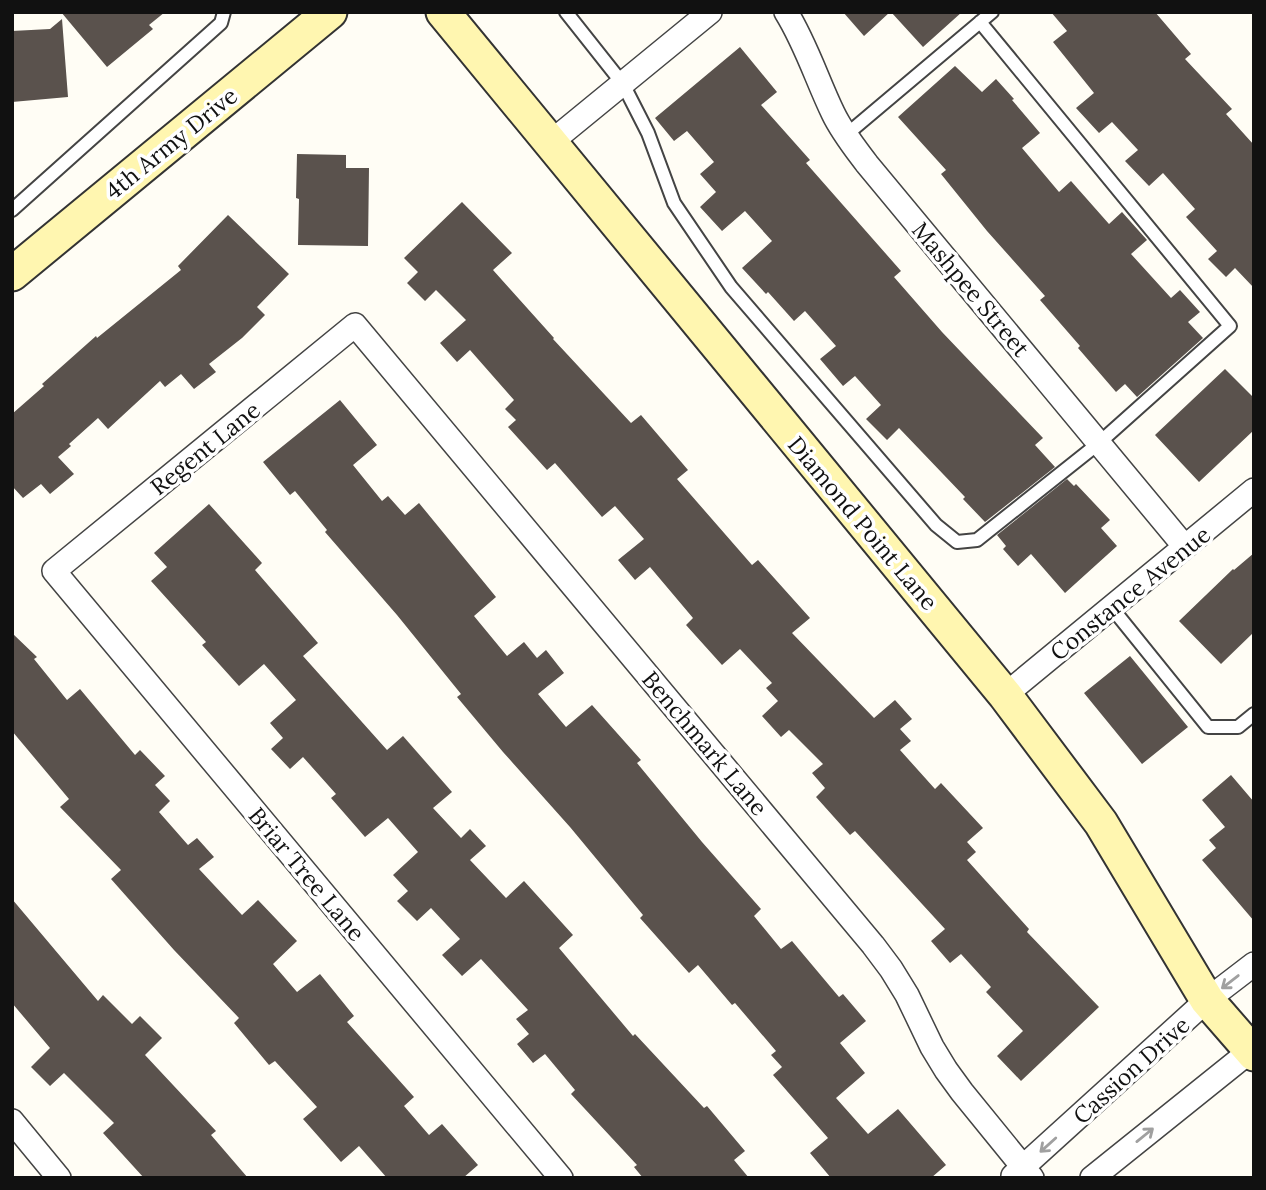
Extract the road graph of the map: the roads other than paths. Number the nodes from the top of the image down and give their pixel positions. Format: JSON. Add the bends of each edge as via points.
{"nodes":[{"id":1,"x":224,"y":12,"type":"edge"},
{"id":2,"x":330,"y":12,"type":"edge"},
{"id":3,"x":443,"y":12,"type":"edge"},
{"id":4,"x":566,"y":12,"type":"edge"},
{"id":5,"x":710,"y":12,"type":"edge"},
{"id":6,"x":786,"y":12,"type":"edge"},
{"id":7,"x":992,"y":12,"type":"edge"},
{"id":8,"x":980,"y":22,"type":"junction"},
{"id":9,"x":623,"y":84,"type":"junction"},
{"id":10,"x":845,"y":135,"type":"junction"},
{"id":11,"x":550,"y":143,"type":"junction"},
{"id":12,"x":12,"y":210,"type":"edge"},
{"id":13,"x":12,"y":274,"type":"edge"},
{"id":14,"x":355,"y":325,"type":"joint"},
{"id":15,"x":1099,"y":443,"type":"junction"},
{"id":16,"x":1254,"y":490,"type":"edge"},
{"id":17,"x":1185,"y":547,"type":"junction"},
{"id":18,"x":54,"y":571,"type":"joint"},
{"id":19,"x":1112,"y":608,"type":"junction"},
{"id":20,"x":1005,"y":695,"type":"junction"},
{"id":21,"x":1254,"y":714,"type":"edge"},
{"id":22,"x":1254,"y":964,"type":"edge"},
{"id":23,"x":1207,"y":1000,"type":"junction"},
{"id":24,"x":1253,"y":1051,"type":"edge"},
{"id":25,"x":12,"y":1121,"type":"edge"},
{"id":26,"x":1022,"y":1174,"type":"edge"},
{"id":27,"x":59,"y":1178,"type":"edge"},
{"id":28,"x":561,"y":1178,"type":"edge"},
{"id":29,"x":1092,"y":1178,"type":"edge"}],
"edges":[{"from":1,"to":12,"type":"lane","via":[[221,23]]},
{"from":2,"to":13,"type":"street","name":"4th Army Drive"},
{"from":3,"to":11,"type":"street","name":"Diamond Point Lane"},
{"from":4,"to":9,"type":"lane"},
{"from":5,"to":9,"type":"street"},
{"from":6,"to":10,"type":"street","name":"Mashpee Street"},
{"from":7,"to":8,"type":"lane"},
{"from":8,"to":10,"type":"lane"},
{"from":8,"to":15,"type":"lane","via":[[1230,326]]},
{"from":9,"to":11,"type":"street"},
{"from":9,"to":15,"type":"lane","via":[[648,133],[674,203],[731,287],[936,525],[957,542],[977,540]]},
{"from":10,"to":15,"type":"street","name":"Mashpee Street"},
{"from":11,"to":20,"type":"street","name":"Diamond Point Lane"},
{"from":14,"to":18,"type":"street","name":"Regent Lane"},
{"from":14,"to":26,"type":"street","name":"Benchmark Lane","via":[[873,945],[907,995],[946,1070]]},
{"from":15,"to":17,"type":"street","name":"Mashpee Street"},
{"from":16,"to":17,"type":"street","name":"Constance Avenue"},
{"from":17,"to":19,"type":"street","name":"Constance Avenue"},
{"from":18,"to":28,"type":"street","name":"Briar Tree Lane"},
{"from":19,"to":20,"type":"street","name":"Constance Avenue"},
{"from":19,"to":21,"type":"lane","via":[[1208,727],[1238,727]]},
{"from":20,"to":23,"type":"street","name":"Diamond Point Lane","via":[[1101,823]]},
{"from":22,"to":23,"type":"street","name":"Cassion Drive","one_way":true},
{"from":23,"to":24,"type":"street","name":"Diamond Point Lane"},
{"from":23,"to":26,"type":"street","name":"Cassion Drive","one_way":true},
{"from":29,"to":24,"type":"street","one_way":true},
{"from":25,"to":27,"type":"street"}]}
